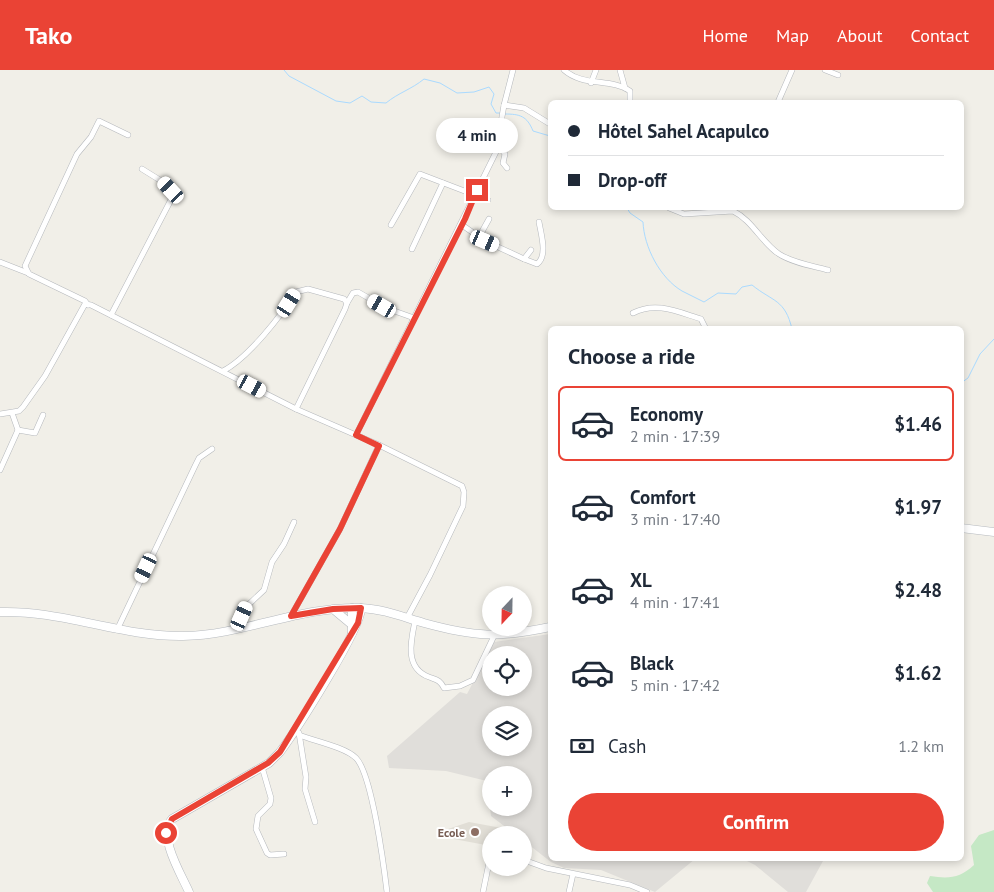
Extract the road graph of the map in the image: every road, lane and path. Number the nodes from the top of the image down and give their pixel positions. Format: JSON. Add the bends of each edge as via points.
{"nodes":[{"id":1,"x":513,"y":70,"type":"edge"},
{"id":2,"x":564,"y":70,"type":"edge"},
{"id":3,"x":596,"y":70,"type":"edge"},
{"id":4,"x":620,"y":70,"type":"edge"},
{"id":5,"x":792,"y":70,"type":"edge"},
{"id":6,"x":825,"y":70,"type":"edge"},
{"id":7,"x":838,"y":75,"type":"dead end"},
{"id":8,"x":591,"y":83,"type":"junction"},
{"id":9,"x":625,"y":88,"type":"junction"},
{"id":10,"x":630,"y":100,"type":"edge"},
{"id":11,"x":779,"y":100,"type":"edge"},
{"id":12,"x":504,"y":105,"type":"junction"},
{"id":13,"x":548,"y":123,"type":"edge"},
{"id":14,"x":128,"y":134,"type":"dead end"},
{"id":15,"x":498,"y":145,"type":"junction"},
{"id":16,"x":507,"y":168,"type":"dead end"},
{"id":17,"x":142,"y":169,"type":"dead end"},
{"id":18,"x":443,"y":183,"type":"junction"},
{"id":19,"x":475,"y":196,"type":"junction"},
{"id":20,"x":488,"y":200,"type":"dead end"},
{"id":21,"x":674,"y":210,"type":"edge"},
{"id":22,"x":726,"y":210,"type":"edge"},
{"id":23,"x":738,"y":210,"type":"edge"},
{"id":24,"x":489,"y":219,"type":"dead end"},
{"id":25,"x":540,"y":222,"type":"dead end"},
{"id":26,"x":391,"y":225,"type":"dead end"},
{"id":27,"x":462,"y":225,"type":"junction"},
{"id":28,"x":479,"y":237,"type":"junction"},
{"id":29,"x":412,"y":249,"type":"dead end"},
{"id":30,"x":531,"y":250,"type":"dead end"},
{"id":31,"x":524,"y":259,"type":"junction"},
{"id":32,"x":0,"y":262,"type":"edge"},
{"id":33,"x":828,"y":270,"type":"dead end"},
{"id":34,"x":28,"y":274,"type":"junction"},
{"id":35,"x":347,"y":303,"type":"junction"},
{"id":36,"x":88,"y":305,"type":"junction"},
{"id":37,"x":633,"y":313,"type":"dead end"},
{"id":38,"x":110,"y":315,"type":"junction"},
{"id":39,"x":414,"y":318,"type":"junction"},
{"id":40,"x":705,"y":326,"type":"edge"},
{"id":41,"x":223,"y":371,"type":"junction"},
{"id":42,"x":296,"y":410,"type":"junction"},
{"id":43,"x":12,"y":413,"type":"junction"},
{"id":44,"x":0,"y":414,"type":"edge"},
{"id":45,"x":43,"y":415,"type":"dead end"},
{"id":46,"x":18,"y":430,"type":"junction"},
{"id":47,"x":356,"y":435,"type":"junction"},
{"id":48,"x":379,"y":446,"type":"junction"},
{"id":49,"x":212,"y":449,"type":"dead end"},
{"id":50,"x":0,"y":470,"type":"edge"},
{"id":51,"x":294,"y":522,"type":"dead end"},
{"id":52,"x":964,"y":528,"type":"edge"},
{"id":53,"x":994,"y":532,"type":"edge"},
{"id":54,"x":352,"y":608,"type":"junction"},
{"id":55,"x":361,"y":608,"type":"junction"},
{"id":56,"x":333,"y":609,"type":"junction"},
{"id":57,"x":372,"y":609,"type":"junction"},
{"id":58,"x":0,"y":612,"type":"edge"},
{"id":59,"x":291,"y":616,"type":"junction"},
{"id":60,"x":407,"y":618,"type":"junction"},
{"id":61,"x":415,"y":621,"type":"junction"},
{"id":62,"x":354,"y":623,"type":"junction"},
{"id":63,"x":548,"y":627,"type":"edge"},
{"id":64,"x":117,"y":630,"type":"junction"},
{"id":65,"x":237,"y":631,"type":"junction"},
{"id":66,"x":532,"y":631,"type":"edge"},
{"id":67,"x":482,"y":634,"type":"edge"},
{"id":68,"x":494,"y":636,"type":"edge"},
{"id":69,"x":298,"y":725,"type":"junction"},
{"id":70,"x":299,"y":735,"type":"junction"},
{"id":71,"x":262,"y":767,"type":"junction"},
{"id":72,"x":315,"y":822,"type":"dead end"},
{"id":73,"x":284,"y":854,"type":"dead end"},
{"id":74,"x":532,"y":862,"type":"edge"},
{"id":75,"x":573,"y":874,"type":"junction"},
{"id":76,"x":486,"y":876,"type":"edge"},
{"id":77,"x":189,"y":892,"type":"edge"},
{"id":78,"x":387,"y":892,"type":"edge"},
{"id":79,"x":483,"y":892,"type":"edge"},
{"id":80,"x":569,"y":892,"type":"edge"},
{"id":81,"x":647,"y":892,"type":"edge"}],
"edges":[{"from":1,"to":12,"type":"street"},
{"from":2,"to":8,"type":"street"},
{"from":3,"to":8,"type":"street"},
{"from":4,"to":9,"type":"street"},
{"from":5,"to":11,"type":"street"},
{"from":6,"to":7,"type":"street"},
{"from":8,"to":9,"type":"street"},
{"from":9,"to":10,"type":"street","via":[[630,91]]},
{"from":12,"to":13,"type":"street","via":[[524,108]]},
{"from":12,"to":15,"type":"street"},
{"from":14,"to":34,"type":"street","via":[[99,120],[91,137],[77,154],[31,250],[25,266]]},
{"from":15,"to":16,"type":"street","via":[[505,154],[503,163]]},
{"from":15,"to":19,"type":"street"},
{"from":17,"to":38,"type":"street","via":[[163,182],[174,194]]},
{"from":18,"to":19,"type":"street"},
{"from":18,"to":26,"type":"street","via":[[420,174]]},
{"from":18,"to":29,"type":"street"},
{"from":19,"to":20,"type":"street"},
{"from":19,"to":27,"type":"street"},
{"from":21,"to":22,"type":"street","via":[[684,214]]},
{"from":23,"to":33,"type":"street","via":[[778,254]]},
{"from":24,"to":28,"type":"street"},
{"from":25,"to":31,"type":"street","via":[[541,259],[537,264]]},
{"from":27,"to":28,"type":"street"},
{"from":27,"to":39,"type":"street"},
{"from":28,"to":31,"type":"street"},
{"from":30,"to":31,"type":"street"},
{"from":32,"to":34,"type":"street"},
{"from":34,"to":36,"type":"street"},
{"from":35,"to":39,"type":"street","via":[[353,293],[358,292],[386,308]]},
{"from":35,"to":41,"type":"street","via":[[344,299],[308,289],[296,292],[285,310],[232,366]]},
{"from":35,"to":42,"type":"street"},
{"from":36,"to":38,"type":"street"},
{"from":36,"to":43,"type":"street","via":[[85,304],[30,398]]},
{"from":37,"to":40,"type":"street","via":[[653,306],[701,318]]},
{"from":38,"to":41,"type":"street"},
{"from":39,"to":47,"type":"street"},
{"from":41,"to":42,"type":"street"},
{"from":42,"to":47,"type":"street"},
{"from":43,"to":44,"type":"street"},
{"from":43,"to":46,"type":"street"},
{"from":45,"to":46,"type":"street","via":[[36,433]]},
{"from":46,"to":50,"type":"street"},
{"from":47,"to":48,"type":"street"},
{"from":48,"to":59,"type":"street","via":[[340,529]]},
{"from":48,"to":60,"type":"street","via":[[462,486],[464,492],[463,506]]},
{"from":49,"to":64,"type":"street","via":[[195,466]]},
{"from":51,"to":65,"type":"street","via":[[272,562],[264,590],[247,606]]},
{"from":52,"to":53,"type":"main road"},
{"from":54,"to":55,"type":"main road"},
{"from":54,"to":56,"type":"main road"},
{"from":54,"to":62,"type":"main road"},
{"from":55,"to":57,"type":"main road"},
{"from":55,"to":62,"type":"main road"},
{"from":56,"to":59,"type":"main road"},
{"from":56,"to":62,"type":"main road"},
{"from":57,"to":60,"type":"main road"},
{"from":57,"to":62,"type":"main road"},
{"from":58,"to":64,"type":"main road","via":[[36,613]]},
{"from":59,"to":65,"type":"main road"},
{"from":60,"to":61,"type":"main road"},
{"from":61,"to":67,"type":"main road"},
{"from":61,"to":68,"type":"street","via":[[410,644],[412,659],[420,671],[440,680],[444,688],[473,680]]},
{"from":62,"to":69,"type":"main road","via":[[352,633]]},
{"from":63,"to":66,"type":"main road"},
{"from":64,"to":65,"type":"main road","via":[[161,636]]},
{"from":69,"to":70,"type":"street"},
{"from":69,"to":71,"type":"main road","via":[[280,752]]},
{"from":70,"to":72,"type":"street","via":[[305,789]]},
{"from":70,"to":78,"type":"street","via":[[348,752],[358,762],[372,801]]},
{"from":71,"to":73,"type":"street","via":[[271,798],[270,804],[258,816],[256,829],[270,855]]},
{"from":71,"to":77,"type":"main road","via":[[172,819],[168,825],[167,841]]},
{"from":74,"to":75,"type":"street"},
{"from":75,"to":80,"type":"street"},
{"from":75,"to":81,"type":"street","via":[[630,885]]},
{"from":76,"to":79,"type":"street"}]}
